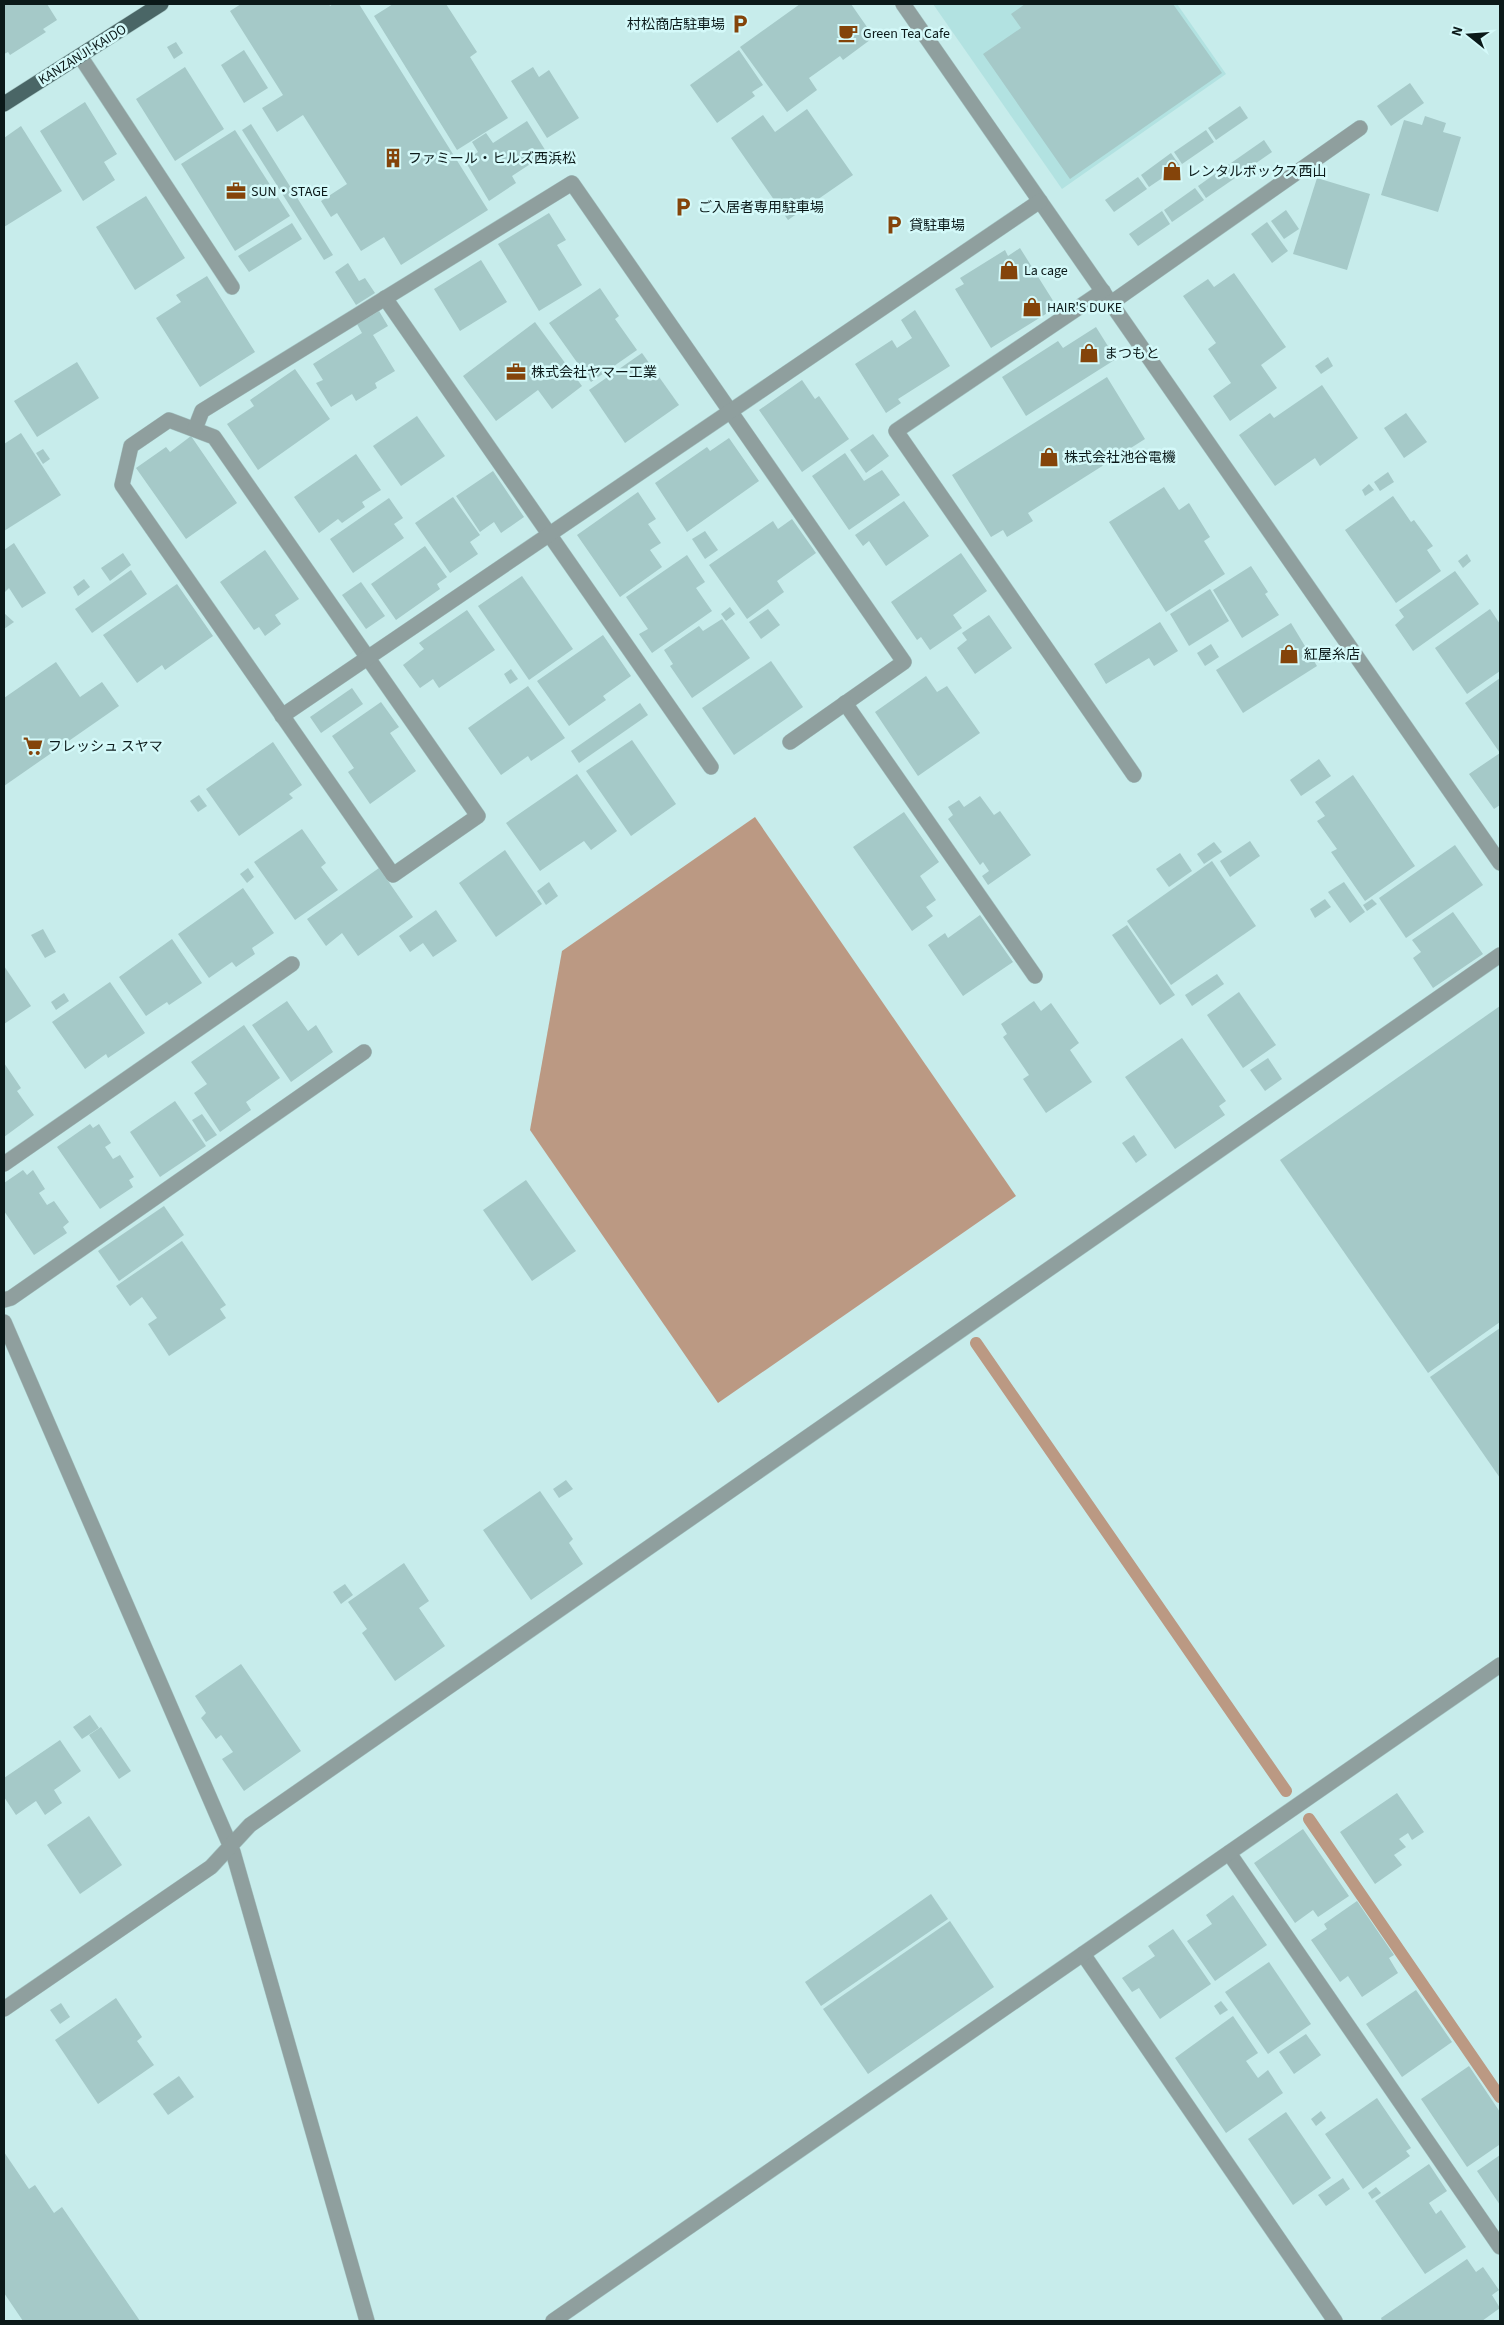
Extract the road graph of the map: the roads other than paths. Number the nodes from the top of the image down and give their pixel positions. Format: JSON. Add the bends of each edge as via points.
{"nodes":[{"id":1,"x":161,"y":4,"type":"edge"},
{"id":2,"x":903,"y":4,"type":"edge"},
{"id":3,"x":80,"y":56,"type":"junction"},
{"id":4,"x":4,"y":104,"type":"edge"},
{"id":5,"x":1360,"y":128,"type":"dead end"},
{"id":6,"x":1040,"y":202,"type":"junction"},
{"id":7,"x":232,"y":287,"type":"dead end"},
{"id":8,"x":1107,"y":297,"type":"junction"},
{"id":9,"x":386,"y":298,"type":"junction"},
{"id":10,"x":731,"y":412,"type":"junction"},
{"id":11,"x":195,"y":429,"type":"junction"},
{"id":12,"x":550,"y":534,"type":"junction"},
{"id":13,"x":368,"y":658,"type":"junction"},
{"id":14,"x":845,"y":703,"type":"junction"},
{"id":15,"x":282,"y":716,"type":"junction"},
{"id":16,"x":790,"y":742,"type":"dead end"},
{"id":17,"x":711,"y":767,"type":"dead end"},
{"id":18,"x":1134,"y":775,"type":"dead end"},
{"id":19,"x":1500,"y":863,"type":"edge"},
{"id":20,"x":1500,"y":955,"type":"edge"},
{"id":21,"x":292,"y":964,"type":"dead end"},
{"id":22,"x":1035,"y":976,"type":"dead end"},
{"id":23,"x":364,"y":1052,"type":"dead end"},
{"id":24,"x":4,"y":1164,"type":"edge"},
{"id":25,"x":4,"y":1300,"type":"edge"},
{"id":26,"x":4,"y":1322,"type":"edge"},
{"id":27,"x":1500,"y":1665,"type":"edge"},
{"id":28,"x":231,"y":1846,"type":"junction"},
{"id":29,"x":1229,"y":1853,"type":"junction"},
{"id":30,"x":1083,"y":1954,"type":"junction"},
{"id":31,"x":4,"y":2009,"type":"edge"},
{"id":32,"x":1500,"y":2247,"type":"edge"},
{"id":33,"x":367,"y":2321,"type":"edge"},
{"id":34,"x":553,"y":2321,"type":"edge"},
{"id":35,"x":1335,"y":2321,"type":"edge"}],
"edges":[{"from":1,"to":3,"type":"main road","name":"KANZANJI-KAIDO"},
{"from":2,"to":6,"type":"street"},
{"from":3,"to":4,"type":"main road","name":"KANZANJI-KAIDO"},
{"from":3,"to":7,"type":"street"},
{"from":5,"to":8,"type":"street"},
{"from":6,"to":8,"type":"street"},
{"from":6,"to":10,"type":"street"},
{"from":8,"to":18,"type":"street","via":[[896,431]]},
{"from":8,"to":19,"type":"street"},
{"from":9,"to":10,"type":"street","via":[[572,183]]},
{"from":9,"to":11,"type":"street","via":[[202,411]]},
{"from":9,"to":12,"type":"street"},
{"from":10,"to":12,"type":"street"},
{"from":10,"to":14,"type":"street","via":[[904,662]]},
{"from":11,"to":13,"type":"street","via":[[214,437]]},
{"from":11,"to":15,"type":"street","via":[[169,420],[131,446],[122,485]]},
{"from":12,"to":13,"type":"street"},
{"from":12,"to":17,"type":"street"},
{"from":13,"to":15,"type":"street"},
{"from":13,"to":15,"type":"street","via":[[478,816],[393,875]]},
{"from":14,"to":16,"type":"street"},
{"from":14,"to":22,"type":"street"},
{"from":20,"to":28,"type":"street","via":[[266,1814]]},
{"from":21,"to":24,"type":"street"},
{"from":23,"to":25,"type":"street"},
{"from":26,"to":28,"type":"street"},
{"from":27,"to":29,"type":"street"},
{"from":28,"to":31,"type":"street","via":[[211,1867]]},
{"from":28,"to":33,"type":"street"},
{"from":29,"to":30,"type":"street"},
{"from":29,"to":32,"type":"street"},
{"from":30,"to":34,"type":"street"},
{"from":30,"to":35,"type":"street"}]}
